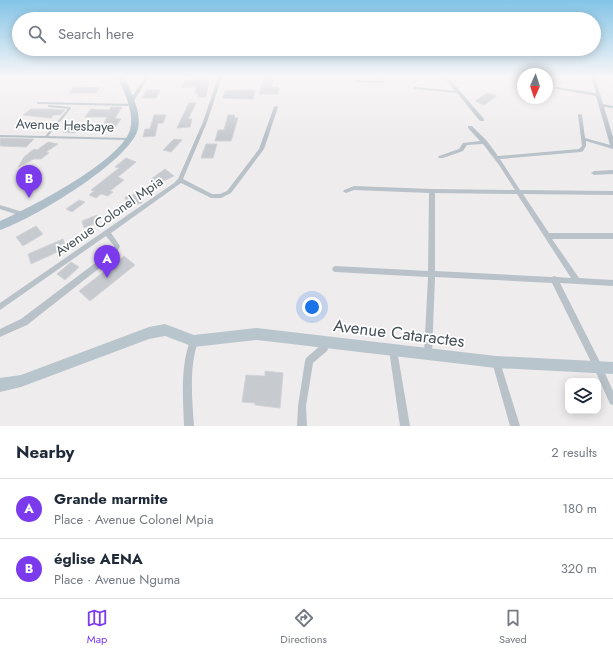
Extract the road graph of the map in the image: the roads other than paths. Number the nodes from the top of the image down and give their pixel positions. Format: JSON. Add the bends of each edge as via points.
{"nodes":[{"id":1,"x":129,"y":97,"type":"edge"},
{"id":2,"x":136,"y":97,"type":"edge"},
{"id":3,"x":213,"y":97,"type":"edge"},
{"id":4,"x":461,"y":97,"type":"edge"},
{"id":5,"x":600,"y":97,"type":"edge"},
{"id":6,"x":38,"y":103,"type":"dead end"},
{"id":7,"x":132,"y":103,"type":"junction"},
{"id":8,"x":602,"y":105,"type":"junction"},
{"id":9,"x":49,"y":106,"type":"dead end"},
{"id":10,"x":276,"y":107,"type":"dead end"},
{"id":11,"x":613,"y":108,"type":"edge"},
{"id":12,"x":580,"y":115,"type":"dead end"},
{"id":13,"x":482,"y":120,"type":"dead end"},
{"id":14,"x":470,"y":127,"type":"dead end"},
{"id":15,"x":0,"y":136,"type":"edge"},
{"id":16,"x":46,"y":137,"type":"junction"},
{"id":17,"x":130,"y":139,"type":"junction"},
{"id":18,"x":584,"y":139,"type":"junction"},
{"id":19,"x":485,"y":142,"type":"junction"},
{"id":20,"x":613,"y":146,"type":"edge"},
{"id":21,"x":441,"y":157,"type":"dead end"},
{"id":22,"x":498,"y":158,"type":"junction"},
{"id":23,"x":594,"y":172,"type":"dead end"},
{"id":24,"x":613,"y":172,"type":"edge"},
{"id":25,"x":180,"y":180,"type":"junction"},
{"id":26,"x":346,"y":191,"type":"dead end"},
{"id":27,"x":432,"y":191,"type":"junction"},
{"id":28,"x":518,"y":192,"type":"junction"},
{"id":29,"x":613,"y":193,"type":"edge"},
{"id":30,"x":0,"y":207,"type":"edge"},
{"id":31,"x":24,"y":215,"type":"junction"},
{"id":32,"x":0,"y":226,"type":"edge"},
{"id":33,"x":107,"y":233,"type":"junction"},
{"id":34,"x":547,"y":236,"type":"junction"},
{"id":35,"x":613,"y":236,"type":"edge"},
{"id":36,"x":335,"y":269,"type":"dead end"},
{"id":37,"x":430,"y":273,"type":"junction"},
{"id":38,"x":554,"y":279,"type":"junction"},
{"id":39,"x":578,"y":281,"type":"junction"},
{"id":40,"x":613,"y":283,"type":"edge"},
{"id":41,"x":0,"y":307,"type":"edge"},
{"id":42,"x":0,"y":333,"type":"edge"},
{"id":43,"x":194,"y":341,"type":"junction"},
{"id":44,"x":327,"y":342,"type":"junction"},
{"id":45,"x":394,"y":350,"type":"junction"},
{"id":46,"x":428,"y":354,"type":"junction"},
{"id":47,"x":496,"y":362,"type":"junction"},
{"id":48,"x":598,"y":367,"type":"junction"},
{"id":49,"x":613,"y":368,"type":"edge"},
{"id":50,"x":0,"y":385,"type":"edge"},
{"id":51,"x":613,"y":401,"type":"edge"},
{"id":52,"x":189,"y":426,"type":"edge"},
{"id":53,"x":302,"y":426,"type":"edge"},
{"id":54,"x":406,"y":426,"type":"edge"},
{"id":55,"x":515,"y":426,"type":"edge"}],
"edges":[{"from":1,"to":7,"type":"main road"},
{"from":2,"to":7,"type":"street"},
{"from":3,"to":25,"type":"street","name":"Avenue Colonel Mpia"},
{"from":4,"to":13,"type":"street"},
{"from":5,"to":8,"type":"street"},
{"from":6,"to":7,"type":"lane"},
{"from":7,"to":17,"type":"main road","via":[[134,130]]},
{"from":8,"to":11,"type":"street"},
{"from":8,"to":20,"type":"street"},
{"from":9,"to":16,"type":"lane","via":[[70,108]]},
{"from":10,"to":25,"type":"street","via":[[261,149],[229,192],[221,196],[211,196]]},
{"from":12,"to":18,"type":"street"},
{"from":14,"to":19,"type":"street"},
{"from":15,"to":16,"type":"street","name":"Avenue Hesbaye"},
{"from":16,"to":17,"type":"street","name":"Avenue Hesbaye"},
{"from":17,"to":31,"type":"main road","via":[[79,182]]},
{"from":18,"to":20,"type":"street"},
{"from":18,"to":22,"type":"street","via":[[584,148],[574,151]]},
{"from":19,"to":21,"type":"street","via":[[464,144],[460,150]]},
{"from":19,"to":22,"type":"street"},
{"from":22,"to":28,"type":"street"},
{"from":23,"to":24,"type":"street"},
{"from":25,"to":33,"type":"street","name":"Avenue Colonel Mpia"},
{"from":26,"to":27,"type":"street","via":[[354,188]]},
{"from":27,"to":28,"type":"street"},
{"from":27,"to":37,"type":"street","via":[[434,231]]},
{"from":28,"to":29,"type":"street"},
{"from":28,"to":34,"type":"street"},
{"from":30,"to":31,"type":"street"},
{"from":31,"to":32,"type":"main road"},
{"from":33,"to":41,"type":"street","name":"Avenue Colonel Mpia"},
{"from":33,"to":42,"type":"street","via":[[117,246],[114,253],[24,322]]},
{"from":34,"to":35,"type":"street"},
{"from":34,"to":39,"type":"street"},
{"from":36,"to":37,"type":"street"},
{"from":37,"to":38,"type":"street"},
{"from":37,"to":46,"type":"street"},
{"from":38,"to":39,"type":"street"},
{"from":38,"to":48,"type":"street"},
{"from":39,"to":40,"type":"street"},
{"from":43,"to":44,"type":"street","name":"Avenue Cataractes","via":[[257,334]]},
{"from":43,"to":50,"type":"street","name":"Avenue Cataractes","via":[[165,330],[149,333],[21,381]]},
{"from":43,"to":52,"type":"street","via":[[186,377]]},
{"from":44,"to":45,"type":"street","name":"Avenue Cataractes"},
{"from":44,"to":53,"type":"street","via":[[309,361],[302,406]]},
{"from":45,"to":46,"type":"street","name":"Avenue Cataractes"},
{"from":45,"to":54,"type":"street"},
{"from":46,"to":47,"type":"street","name":"Avenue Cataractes"},
{"from":47,"to":48,"type":"street","name":"Avenue Cataractes"},
{"from":47,"to":55,"type":"street"},
{"from":48,"to":49,"type":"street","name":"Avenue Cataractes"},
{"from":48,"to":51,"type":"street"}]}
